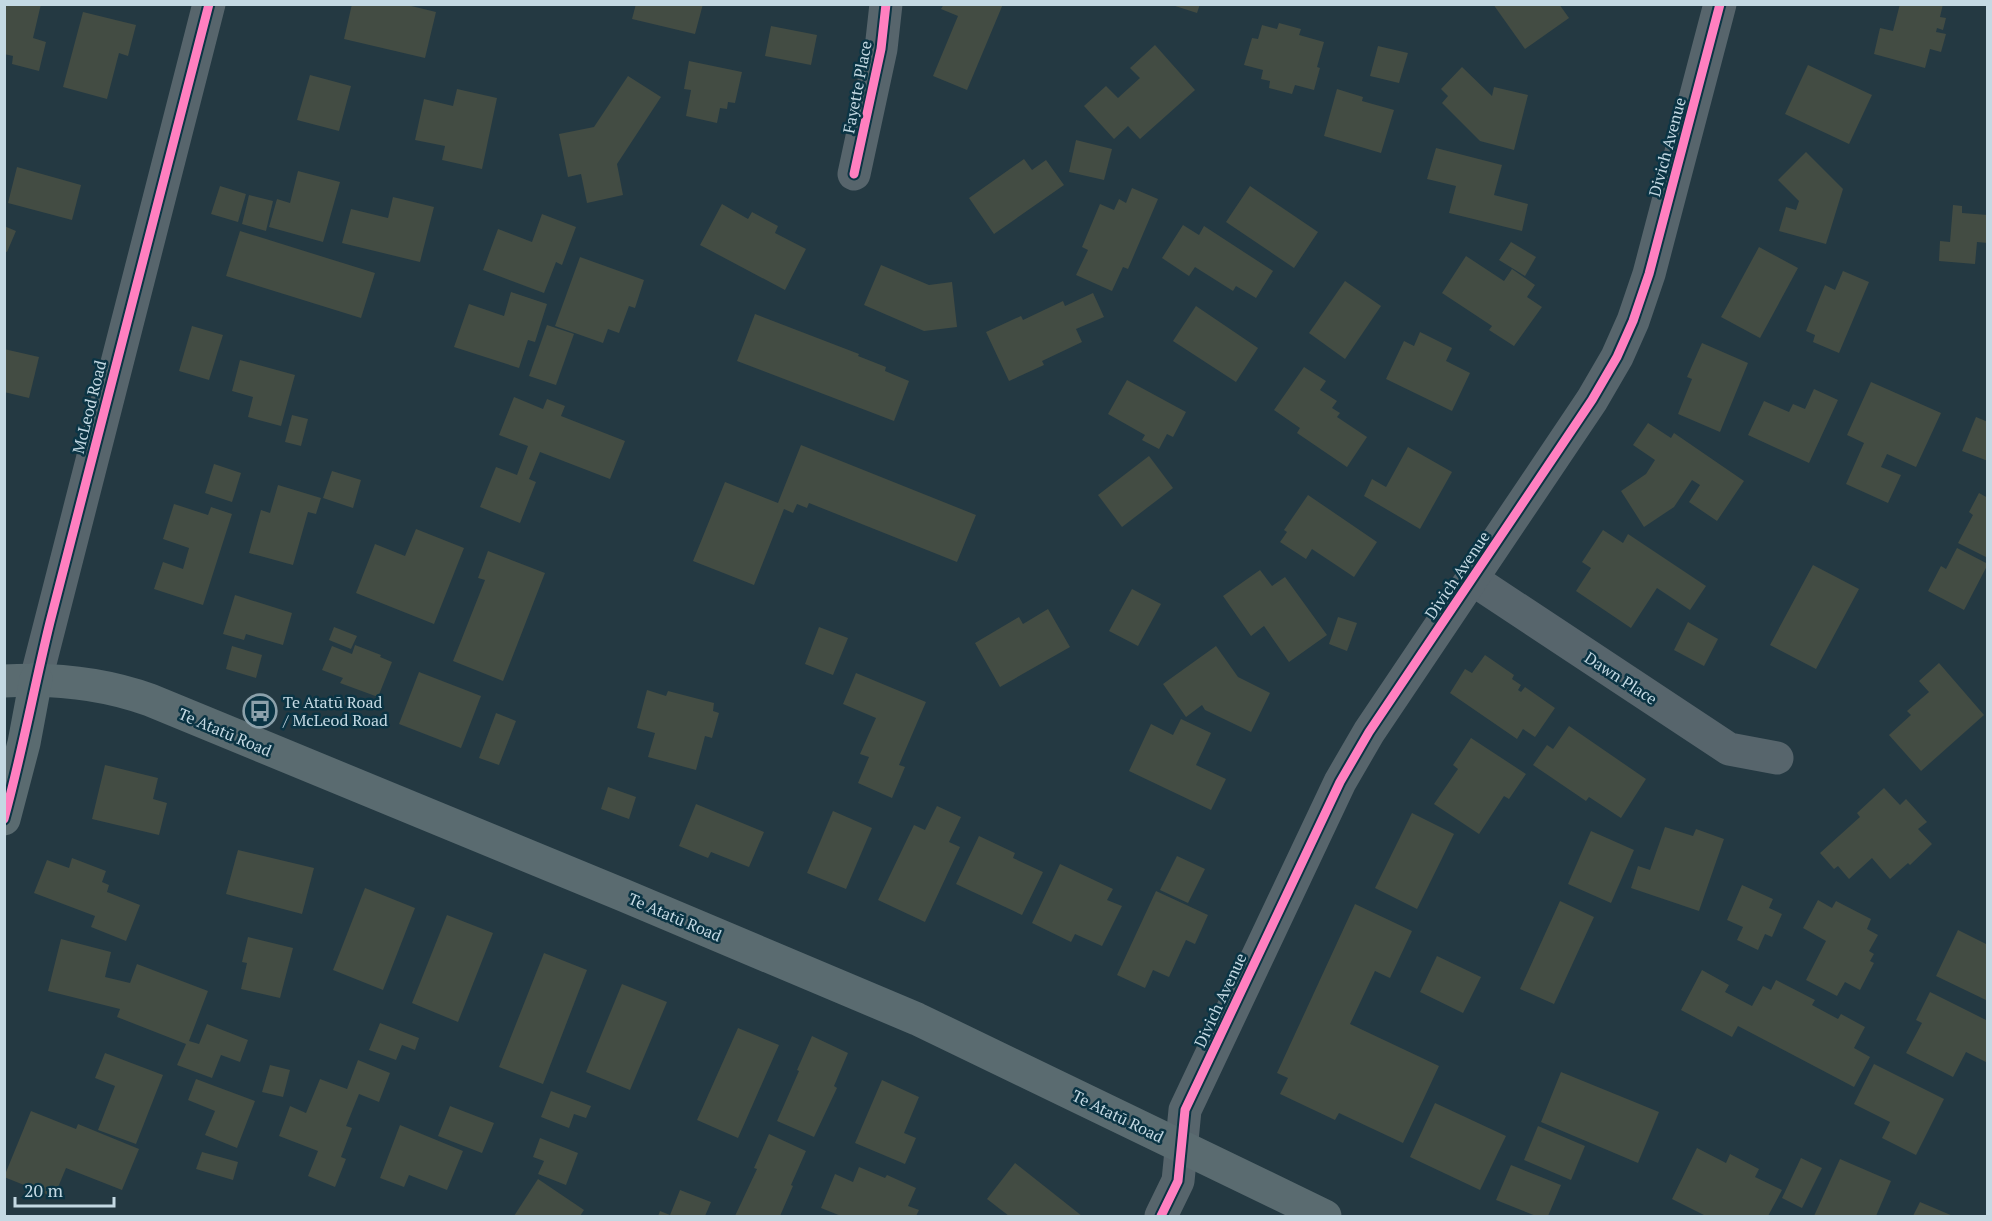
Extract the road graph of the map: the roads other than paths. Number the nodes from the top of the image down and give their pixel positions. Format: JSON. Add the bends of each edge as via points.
{"nodes":[{"id":1,"x":208,"y":4,"type":"edge"},
{"id":2,"x":886,"y":4,"type":"edge"},
{"id":3,"x":1720,"y":4,"type":"edge"},
{"id":4,"x":854,"y":174,"type":"dead end"},
{"id":5,"x":1472,"y":579,"type":"junction"},
{"id":6,"x":20,"y":680,"type":"edge"},
{"id":7,"x":1777,"y":758,"type":"dead end"},
{"id":8,"x":4,"y":819,"type":"edge"},
{"id":9,"x":1180,"y":1147,"type":"junction"},
{"id":10,"x":1161,"y":1216,"type":"edge"},
{"id":11,"x":1325,"y":1216,"type":"edge"}],
"edges":[{"from":1,"to":6,"type":"street","name":"McLeod Road"},
{"from":2,"to":4,"type":"street","name":"Fayette Place","via":[[881,49]]},
{"from":3,"to":5,"type":"street","name":"Divich Avenue","via":[[1633,321],[1592,400]]},
{"from":5,"to":7,"type":"street","name":"Dawn Place","via":[[1729,749]]},
{"from":5,"to":9,"type":"street","name":"Divich Avenue","via":[[1340,782],[1185,1110]]},
{"from":6,"to":8,"type":"main road","name":"McLeod Road","via":[[24,743]]},
{"from":6,"to":9,"type":"main road","name":"Te Atatū Road","via":[[104,686],[150,700],[917,1019]]},
{"from":9,"to":10,"type":"street","name":"Divich Avenue","via":[[1178,1181]]},
{"from":9,"to":11,"type":"main road","name":"Te Atatū Road"}]}
